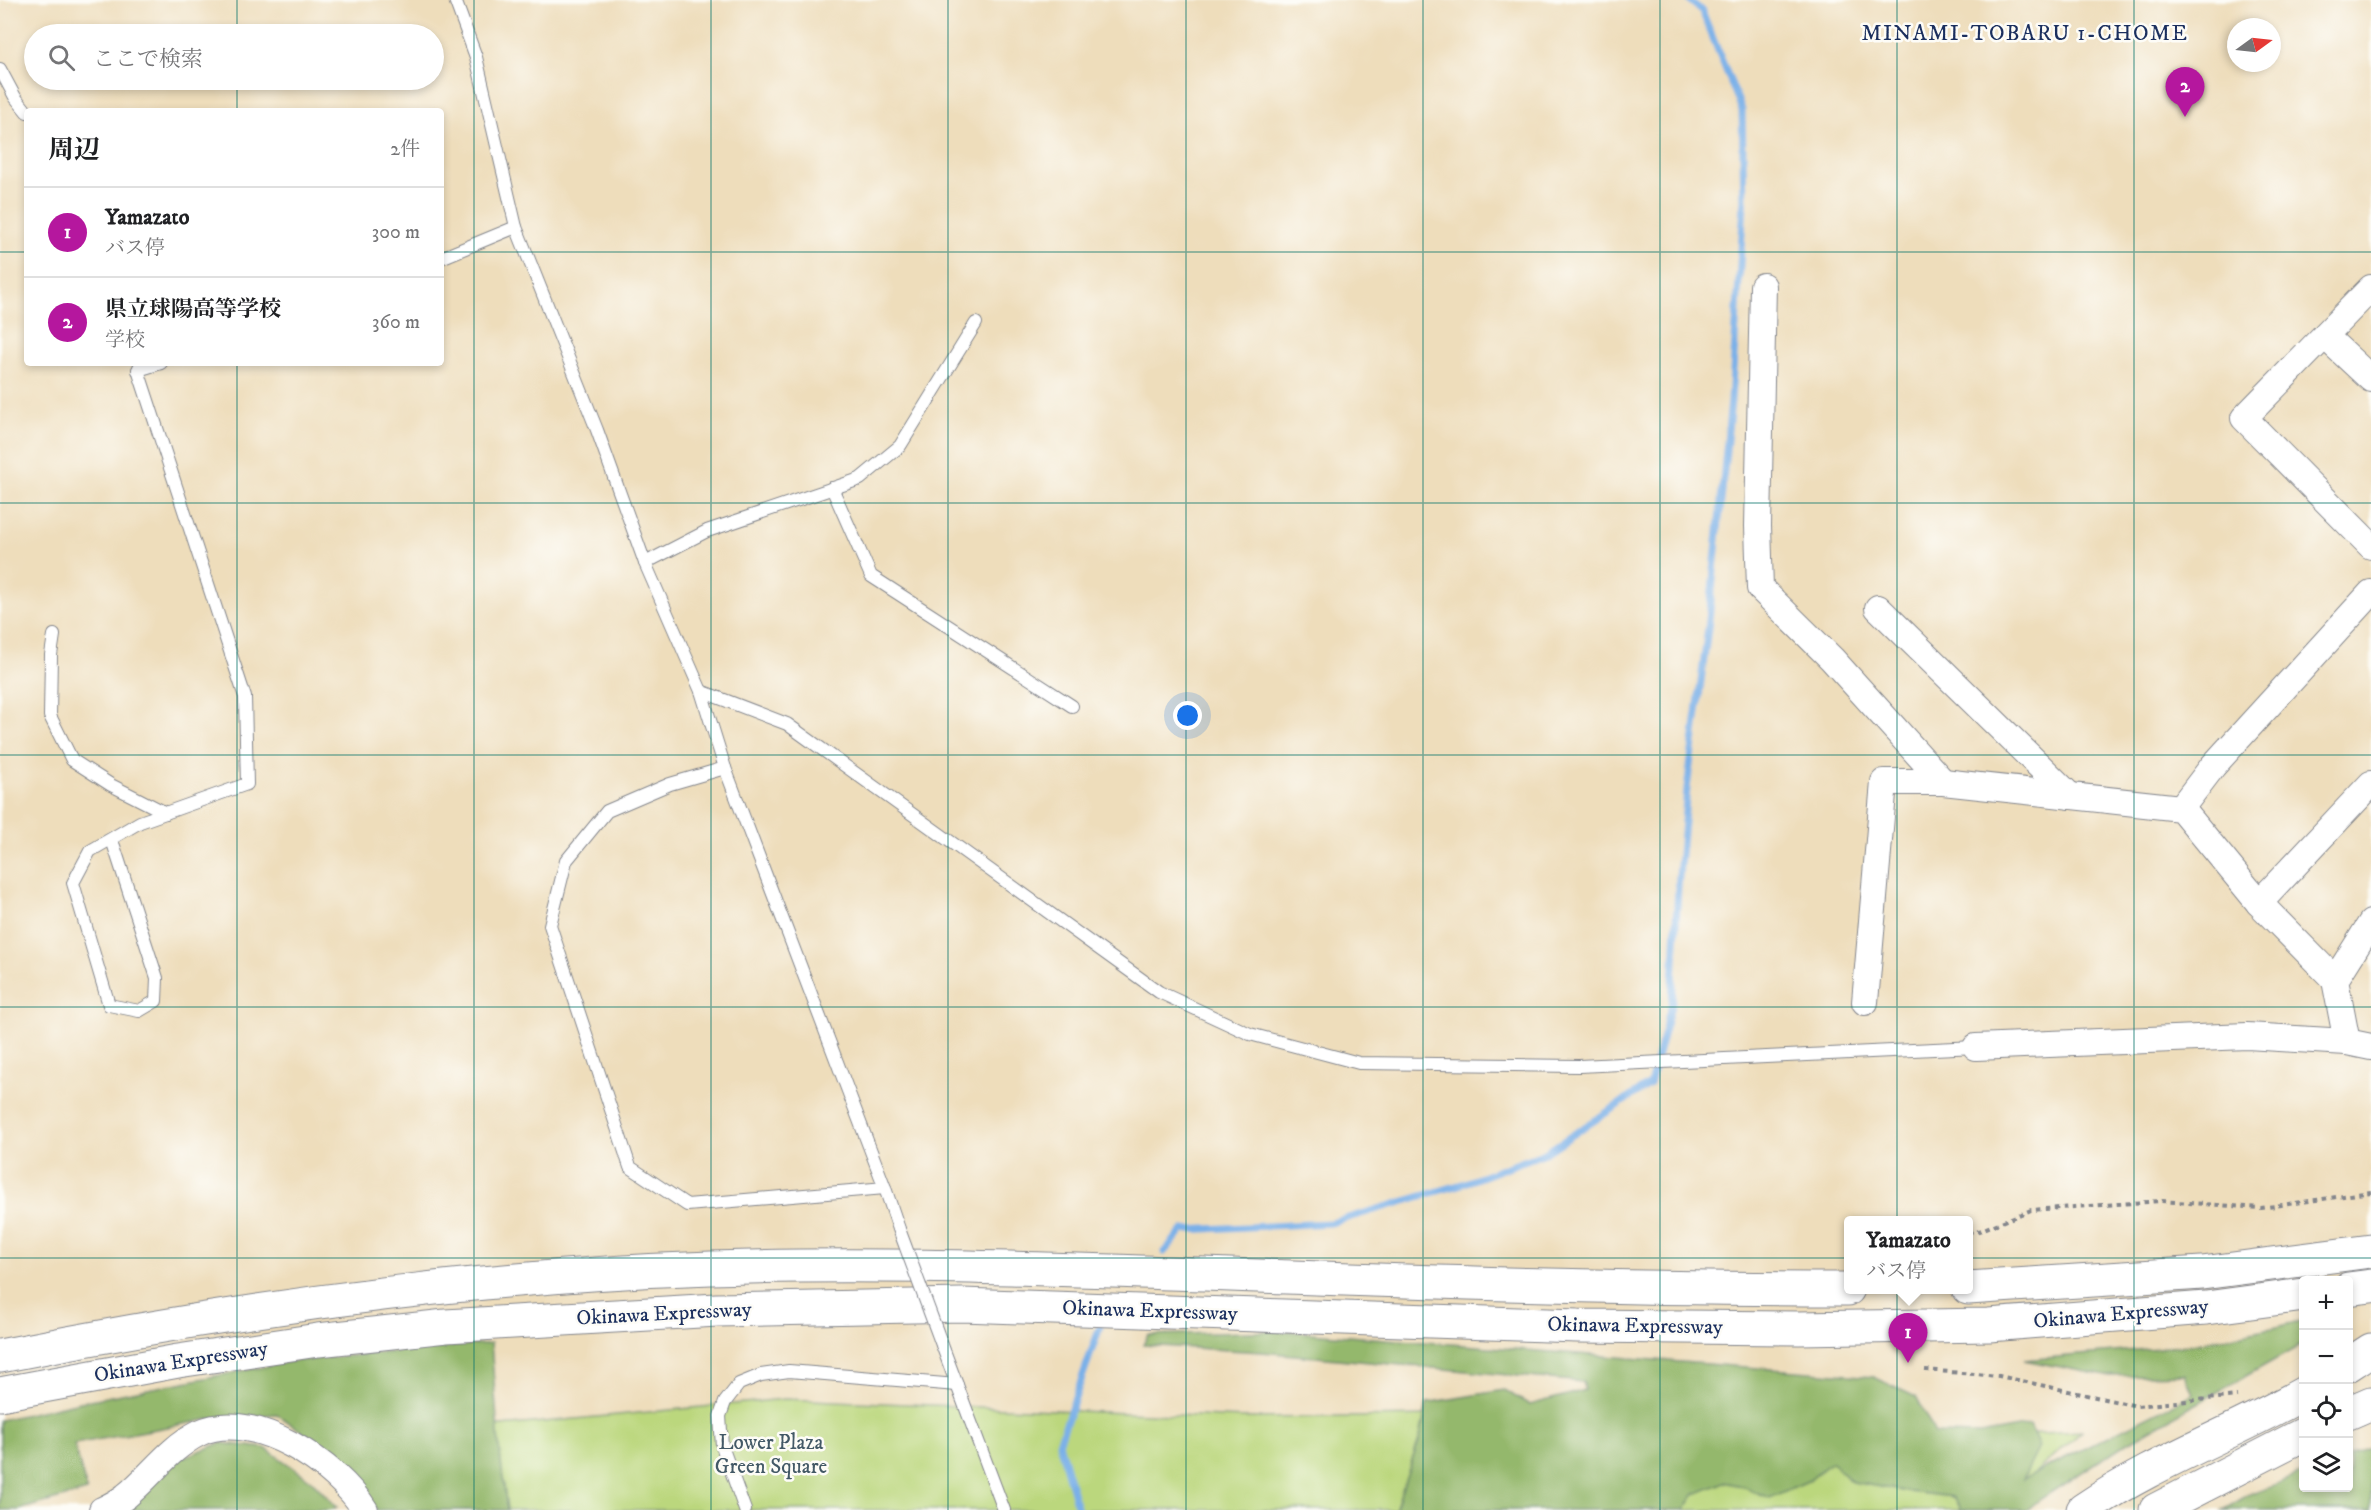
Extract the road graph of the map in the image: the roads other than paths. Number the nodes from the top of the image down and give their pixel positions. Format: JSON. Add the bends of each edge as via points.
{"nodes":[{"id":1,"x":455,"y":0,"type":"edge"},
{"id":2,"x":0,"y":69,"type":"edge"},
{"id":3,"x":24,"y":108,"type":"edge"},
{"id":4,"x":516,"y":227,"type":"junction"},
{"id":5,"x":444,"y":257,"type":"edge"},
{"id":6,"x":1763,"y":286,"type":"dead end"},
{"id":7,"x":2371,"y":288,"type":"edge"},
{"id":8,"x":976,"y":322,"type":"dead end"},
{"id":9,"x":2325,"y":336,"type":"junction"},
{"id":10,"x":139,"y":366,"type":"edge"},
{"id":11,"x":2371,"y":379,"type":"edge"},
{"id":12,"x":832,"y":488,"type":"junction"},
{"id":13,"x":2371,"y":546,"type":"edge"},
{"id":14,"x":645,"y":563,"type":"junction"},
{"id":15,"x":2371,"y":593,"type":"edge"},
{"id":16,"x":1878,"y":608,"type":"dead end"},
{"id":17,"x":54,"y":635,"type":"dead end"},
{"id":18,"x":701,"y":691,"type":"junction"},
{"id":19,"x":1072,"y":706,"type":"dead end"},
{"id":20,"x":725,"y":768,"type":"junction"},
{"id":21,"x":1943,"y":782,"type":"junction"},
{"id":22,"x":2371,"y":784,"type":"edge"},
{"id":23,"x":2070,"y":796,"type":"junction"},
{"id":24,"x":2181,"y":808,"type":"junction"},
{"id":25,"x":166,"y":813,"type":"junction"},
{"id":26,"x":114,"y":846,"type":"dead end"},
{"id":27,"x":2259,"y":903,"type":"junction"},
{"id":28,"x":2371,"y":923,"type":"edge"},
{"id":29,"x":2335,"y":980,"type":"junction"},
{"id":30,"x":1865,"y":1002,"type":"dead end"},
{"id":31,"x":2359,"y":1044,"type":"edge"},
{"id":32,"x":1976,"y":1047,"type":"joint"},
{"id":33,"x":885,"y":1188,"type":"junction"},
{"id":34,"x":2371,"y":1251,"type":"edge"},
{"id":35,"x":2371,"y":1286,"type":"edge"},
{"id":36,"x":1844,"y":1288,"type":"edge"},
{"id":37,"x":1973,"y":1288,"type":"edge"},
{"id":38,"x":2353,"y":1288,"type":"edge"},
{"id":39,"x":2299,"y":1296,"type":"edge"},
{"id":40,"x":2371,"y":1350,"type":"edge"},
{"id":41,"x":0,"y":1356,"type":"edge"},
{"id":42,"x":2353,"y":1362,"type":"edge"},
{"id":43,"x":957,"y":1385,"type":"junction"},
{"id":44,"x":0,"y":1394,"type":"edge"},
{"id":45,"x":2299,"y":1396,"type":"edge"},
{"id":46,"x":2371,"y":1403,"type":"edge"},
{"id":47,"x":2353,"y":1411,"type":"edge"},
{"id":48,"x":2299,"y":1436,"type":"edge"},
{"id":49,"x":102,"y":1510,"type":"edge"},
{"id":50,"x":365,"y":1510,"type":"edge"},
{"id":51,"x":745,"y":1510,"type":"edge"},
{"id":52,"x":1004,"y":1510,"type":"edge"},
{"id":53,"x":2083,"y":1510,"type":"edge"},
{"id":54,"x":2156,"y":1510,"type":"edge"}],
"edges":[{"from":1,"to":4,"type":"lane","via":[[476,57]]},
{"from":2,"to":3,"type":"lane"},
{"from":4,"to":5,"type":"lane"},
{"from":4,"to":14,"type":"lane"},
{"from":6,"to":21,"type":"street","via":[[1760,588],[1832,659]]},
{"from":7,"to":9,"type":"street"},
{"from":8,"to":12,"type":"lane","via":[[900,446],[860,479]]},
{"from":9,"to":11,"type":"street"},
{"from":9,"to":13,"type":"street","via":[[2244,418]]},
{"from":10,"to":25,"type":"lane","via":[[245,697],[247,784]]},
{"from":12,"to":14,"type":"lane","via":[[707,531]]},
{"from":12,"to":19,"type":"lane","via":[[871,576]]},
{"from":14,"to":18,"type":"lane"},
{"from":15,"to":24,"type":"street","via":[[2213,766]]},
{"from":16,"to":23,"type":"street"},
{"from":17,"to":25,"type":"lane","via":[[50,716],[72,760]]},
{"from":18,"to":20,"type":"lane"},
{"from":18,"to":32,"type":"lane","via":[[787,724],[1159,992],[1250,1034],[1359,1063],[1579,1066]]},
{"from":20,"to":33,"type":"lane"},
{"from":20,"to":33,"type":"lane","via":[[670,784],[607,811],[566,861],[550,925],[630,1167],[687,1204]]},
{"from":21,"to":23,"type":"street"},
{"from":21,"to":30,"type":"street","via":[[1884,782]]},
{"from":22,"to":27,"type":"street"},
{"from":23,"to":24,"type":"street"},
{"from":24,"to":27,"type":"street"},
{"from":25,"to":26,"type":"lane","via":[[140,822],[90,851],[73,882],[109,1005],[139,1011],[156,1001],[157,978]]},
{"from":27,"to":29,"type":"street"},
{"from":28,"to":29,"type":"street"},
{"from":29,"to":31,"type":"street"},
{"from":31,"to":32,"type":"street","via":[[2247,1036]]},
{"from":33,"to":43,"type":"lane","bridge":true},
{"from":34,"to":37,"type":"main road","name":"Okinawa Expressway","via":[[2202,1274]]},
{"from":35,"to":38,"type":"main road"},
{"from":36,"to":41,"type":"main road","name":"Okinawa Expressway","via":[[1581,1287],[957,1266],[716,1268],[570,1275],[320,1300]]},
{"from":39,"to":44,"type":"main road","name":"Okinawa Expressway","via":[[2206,1308],[1989,1325],[1799,1328],[1578,1326],[962,1305],[717,1310],[446,1326],[318,1340]]},
{"from":40,"to":42,"type":"main road"},
{"from":43,"to":51,"type":"lane","via":[[789,1371],[760,1374],[739,1384],[720,1416],[722,1446]]},
{"from":43,"to":52,"type":"lane"},
{"from":45,"to":53,"type":"main road","via":[[2140,1474]]},
{"from":46,"to":47,"type":"main road"},
{"from":48,"to":54,"type":"main road"},
{"from":49,"to":50,"type":"street","via":[[124,1498],[175,1449],[200,1432],[234,1426],[273,1434],[313,1457],[358,1498]]}]}
